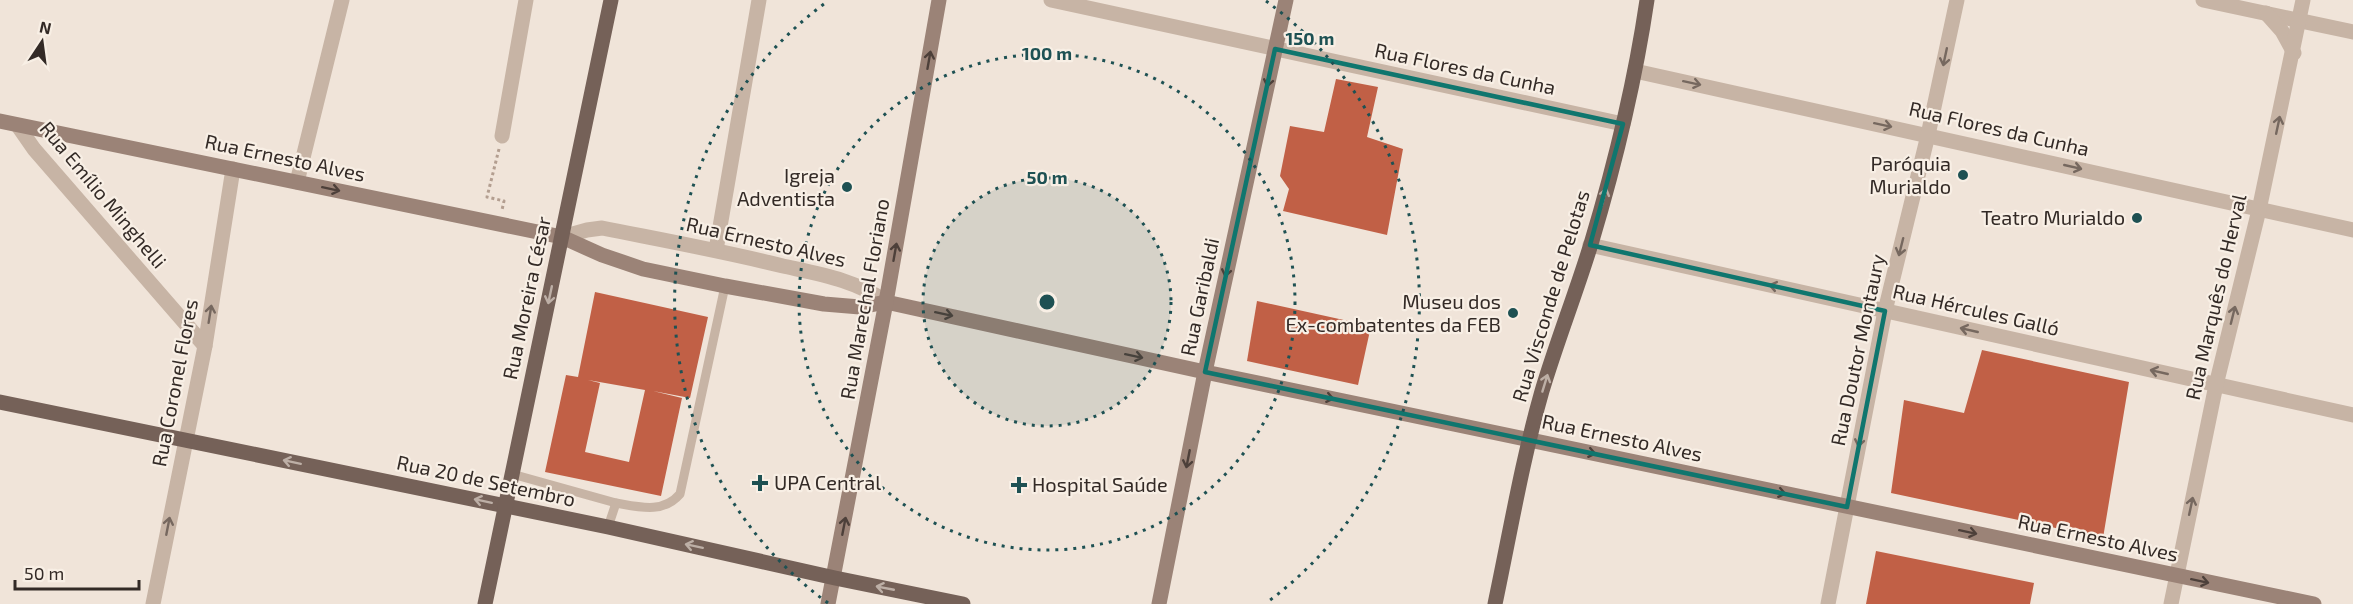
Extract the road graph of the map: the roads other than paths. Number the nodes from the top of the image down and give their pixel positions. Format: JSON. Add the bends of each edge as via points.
{"nodes":[{"id":1,"x":342,"y":0,"type":"edge"},
{"id":2,"x":526,"y":0,"type":"edge"},
{"id":3,"x":610,"y":0,"type":"edge"},
{"id":4,"x":759,"y":0,"type":"edge"},
{"id":5,"x":939,"y":0,"type":"edge"},
{"id":6,"x":1051,"y":0,"type":"edge"},
{"id":7,"x":1286,"y":0,"type":"edge"},
{"id":8,"x":1647,"y":0,"type":"edge"},
{"id":9,"x":1957,"y":0,"type":"edge"},
{"id":10,"x":2203,"y":0,"type":"edge"},
{"id":11,"x":2303,"y":0,"type":"edge"},
{"id":12,"x":2266,"y":13,"type":"junction"},
{"id":13,"x":2299,"y":20,"type":"junction"},
{"id":14,"x":2353,"y":32,"type":"edge"},
{"id":15,"x":1275,"y":49,"type":"junction"},
{"id":16,"x":2294,"y":53,"type":"junction"},
{"id":17,"x":1635,"y":71,"type":"junction"},
{"id":18,"x":0,"y":121,"type":"edge"},
{"id":19,"x":1623,"y":124,"type":"junction"},
{"id":20,"x":18,"y":126,"type":"junction"},
{"id":21,"x":1928,"y":135,"type":"junction"},
{"id":22,"x":502,"y":136,"type":"road end"},
{"id":23,"x":233,"y":169,"type":"junction"},
{"id":24,"x":297,"y":182,"type":"junction"},
{"id":25,"x":2259,"y":210,"type":"junction"},
{"id":26,"x":2353,"y":230,"type":"edge"},
{"id":27,"x":561,"y":237,"type":"junction"},
{"id":28,"x":1590,"y":245,"type":"junction"},
{"id":29,"x":716,"y":250,"type":"junction"},
{"id":30,"x":725,"y":286,"type":"junction"},
{"id":31,"x":886,"y":302,"type":"junction"},
{"id":32,"x":1885,"y":311,"type":"junction"},
{"id":33,"x":205,"y":346,"type":"junction"},
{"id":34,"x":1205,"y":372,"type":"junction"},
{"id":35,"x":2216,"y":385,"type":"junction"},
{"id":36,"x":0,"y":402,"type":"edge"},
{"id":37,"x":2353,"y":415,"type":"edge"},
{"id":38,"x":186,"y":440,"type":"junction"},
{"id":39,"x":1529,"y":440,"type":"junction"},
{"id":40,"x":512,"y":474,"type":"junction"},
{"id":41,"x":616,"y":502,"type":"junction"},
{"id":42,"x":505,"y":506,"type":"junction"},
{"id":43,"x":1847,"y":507,"type":"junction"},
{"id":44,"x":609,"y":527,"type":"junction"},
{"id":45,"x":2177,"y":576,"type":"junction"},
{"id":46,"x":835,"y":578,"type":"junction"},
{"id":47,"x":153,"y":604,"type":"edge"},
{"id":48,"x":485,"y":604,"type":"edge"},
{"id":49,"x":828,"y":604,"type":"edge"},
{"id":50,"x":963,"y":604,"type":"edge"},
{"id":51,"x":1159,"y":604,"type":"edge"},
{"id":52,"x":1495,"y":604,"type":"edge"},
{"id":53,"x":1828,"y":604,"type":"edge"},
{"id":54,"x":2171,"y":604,"type":"edge"},
{"id":55,"x":2314,"y":604,"type":"edge"}],
"edges":[{"from":1,"to":24,"type":"street"},
{"from":2,"to":22,"type":"street"},
{"from":3,"to":27,"type":"main road","name":"Rua Moreira César"},
{"from":4,"to":29,"type":"street"},
{"from":31,"to":5,"type":"street","name":"Rua Marechal Floriano","one_way":true},
{"from":6,"to":15,"type":"street","name":"Rua Flores da Cunha"},
{"from":7,"to":15,"type":"street","name":"Rua Garibaldi"},
{"from":8,"to":17,"type":"main road","name":"Rua Visconde de Pelotas"},
{"from":9,"to":21,"type":"street","name":"Rua Doutor Montaury","one_way":true},
{"from":10,"to":12,"type":"street"},
{"from":11,"to":13,"type":"street","name":"Rua Marquês do Herval"},
{"from":12,"to":13,"type":"street"},
{"from":12,"to":16,"type":"street"},
{"from":13,"to":14,"type":"street"},
{"from":13,"to":16,"type":"street","name":"Rua Marquês do Herval"},
{"from":15,"to":19,"type":"street","name":"Rua Flores da Cunha"},
{"from":15,"to":34,"type":"street","name":"Rua Garibaldi","one_way":true},
{"from":25,"to":16,"type":"street","name":"Rua Marquês do Herval","one_way":true},
{"from":17,"to":19,"type":"main road","name":"Rua Visconde de Pelotas"},
{"from":17,"to":21,"type":"street","name":"Rua Flores da Cunha","one_way":true},
{"from":18,"to":20,"type":"street","name":"Rua Ernesto Alves"},
{"from":28,"to":19,"type":"main road","name":"Rua Visconde de Pelotas","one_way":true},
{"from":20,"to":23,"type":"street","name":"Rua Ernesto Alves"},
{"from":20,"to":33,"type":"street","name":"Rua Emílio Minghelli"},
{"from":21,"to":25,"type":"street","name":"Rua Flores da Cunha","one_way":true},
{"from":21,"to":32,"type":"street","name":"Rua Doutor Montaury","one_way":true},
{"from":23,"to":24,"type":"street","name":"Rua Ernesto Alves"},
{"from":33,"to":23,"type":"street","name":"Rua Coronel Flores","one_way":true},
{"from":24,"to":27,"type":"street","name":"Rua Ernesto Alves","one_way":true},
{"from":25,"to":26,"type":"street","name":"Rua Flores da Cunha"},
{"from":35,"to":25,"type":"street","name":"Rua Marquês do Herval","one_way":true},
{"from":27,"to":29,"type":"street","name":"Rua Ernesto Alves","via":[[602,228]]},
{"from":27,"to":30,"type":"street","name":"Rua Ernesto Alves","via":[[644,268]]},
{"from":27,"to":40,"type":"main road","name":"Rua Moreira César","one_way":true},
{"from":32,"to":28,"type":"street","name":"Rua Hércules Galló","one_way":true},
{"from":39,"to":28,"type":"main road","name":"Rua Visconde de Pelotas","one_way":true},
{"from":29,"to":31,"type":"street","name":"Rua Ernesto Alves","via":[[847,281]]},
{"from":30,"to":31,"type":"street","name":"Rua Ernesto Alves","via":[[824,304],[860,307]]},
{"from":30,"to":41,"type":"lane","via":[[680,494],[660,508]]},
{"from":31,"to":34,"type":"street","name":"Rua Ernesto Alves","one_way":true},
{"from":46,"to":31,"type":"street","name":"Rua Marechal Floriano","one_way":true},
{"from":35,"to":32,"type":"street","name":"Rua Hércules Galló","one_way":true},
{"from":32,"to":43,"type":"street","name":"Rua Doutor Montaury","one_way":true},
{"from":33,"to":38,"type":"street","name":"Rua Coronel Flores"},
{"from":34,"to":39,"type":"street","name":"Rua Ernesto Alves","one_way":true},
{"from":34,"to":51,"type":"street","name":"Rua Garibaldi","one_way":true},
{"from":35,"to":37,"type":"street","name":"Rua Hércules Galló"},
{"from":45,"to":35,"type":"street","name":"Rua Marquês do Herval","one_way":true},
{"from":36,"to":38,"type":"main road","name":"Rua 20 de Setembro"},
{"from":42,"to":38,"type":"main road","name":"Rua 20 de Setembro","one_way":true},
{"from":47,"to":38,"type":"street","name":"Rua Coronel Flores","one_way":true},
{"from":39,"to":43,"type":"street","name":"Rua Ernesto Alves","one_way":true},
{"from":39,"to":52,"type":"main road","name":"Rua Visconde de Pelotas"},
{"from":40,"to":41,"type":"lane"},
{"from":40,"to":42,"type":"main road","name":"Rua Moreira César"},
{"from":41,"to":44,"type":"lane"},
{"from":42,"to":44,"type":"main road","name":"Rua 20 de Setembro"},
{"from":42,"to":48,"type":"main road","name":"Rua Moreira César"},
{"from":43,"to":45,"type":"street","name":"Rua Ernesto Alves","one_way":true},
{"from":43,"to":53,"type":"street","name":"Rua Doutor Montaury"},
{"from":46,"to":44,"type":"main road","name":"Rua 20 de Setembro","one_way":true},
{"from":45,"to":54,"type":"street","name":"Rua Marquês do Herval"},
{"from":45,"to":55,"type":"street","name":"Rua Ernesto Alves","one_way":true},
{"from":46,"to":49,"type":"street","name":"Rua Marechal Floriano"},
{"from":50,"to":46,"type":"main road","name":"Rua 20 de Setembro","one_way":true}]}
